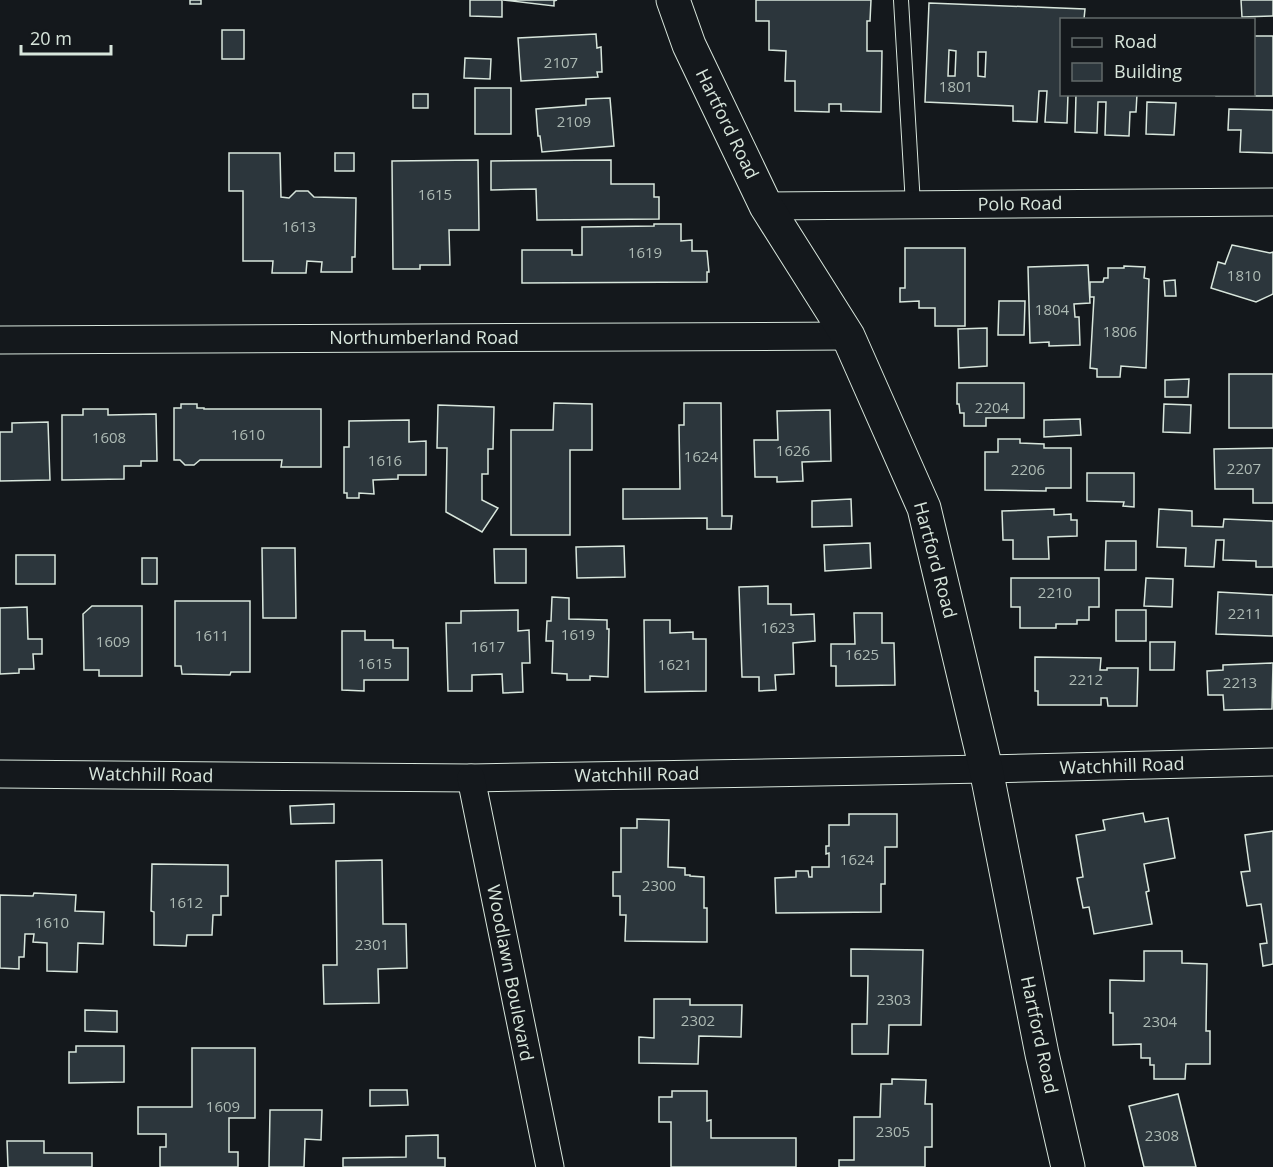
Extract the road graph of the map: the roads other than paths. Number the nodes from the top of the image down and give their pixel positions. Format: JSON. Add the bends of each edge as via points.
{"nodes":[{"id":1,"x":673,"y":0,"type":"edge"},
{"id":2,"x":901,"y":0,"type":"edge"},
{"id":3,"x":1273,"y":202,"type":"edge"},
{"id":4,"x":913,"y":205,"type":"junction"},
{"id":5,"x":766,"y":207,"type":"junction"},
{"id":6,"x":848,"y":336,"type":"junction"},
{"id":7,"x":0,"y":340,"type":"edge"},
{"id":8,"x":1273,"y":762,"type":"edge"},
{"id":9,"x":986,"y":769,"type":"junction"},
{"id":10,"x":0,"y":774,"type":"edge"},
{"id":11,"x":471,"y":778,"type":"junction"},
{"id":12,"x":550,"y":1167,"type":"edge"},
{"id":13,"x":1068,"y":1167,"type":"edge"}],
"edges":[{"from":1,"to":5,"type":"street","name":"Hartford Road","via":[[689,45]]},
{"from":2,"to":4,"type":"lane"},
{"from":3,"to":4,"type":"street","name":"Polo Road"},
{"from":4,"to":5,"type":"street","name":"Polo Road"},
{"from":5,"to":6,"type":"street","name":"Hartford Road"},
{"from":6,"to":7,"type":"street","name":"Northumberland Road"},
{"from":6,"to":9,"type":"street","name":"Hartford Road","via":[[924,508]]},
{"from":8,"to":9,"type":"street","name":"Watchhill Road"},
{"from":9,"to":11,"type":"street","name":"Watchhill Road"},
{"from":9,"to":13,"type":"street","name":"Hartford Road"},
{"from":10,"to":11,"type":"street","name":"Watchhill Road"},
{"from":11,"to":12,"type":"street","name":"Woodlawn Boulevard"}]}
